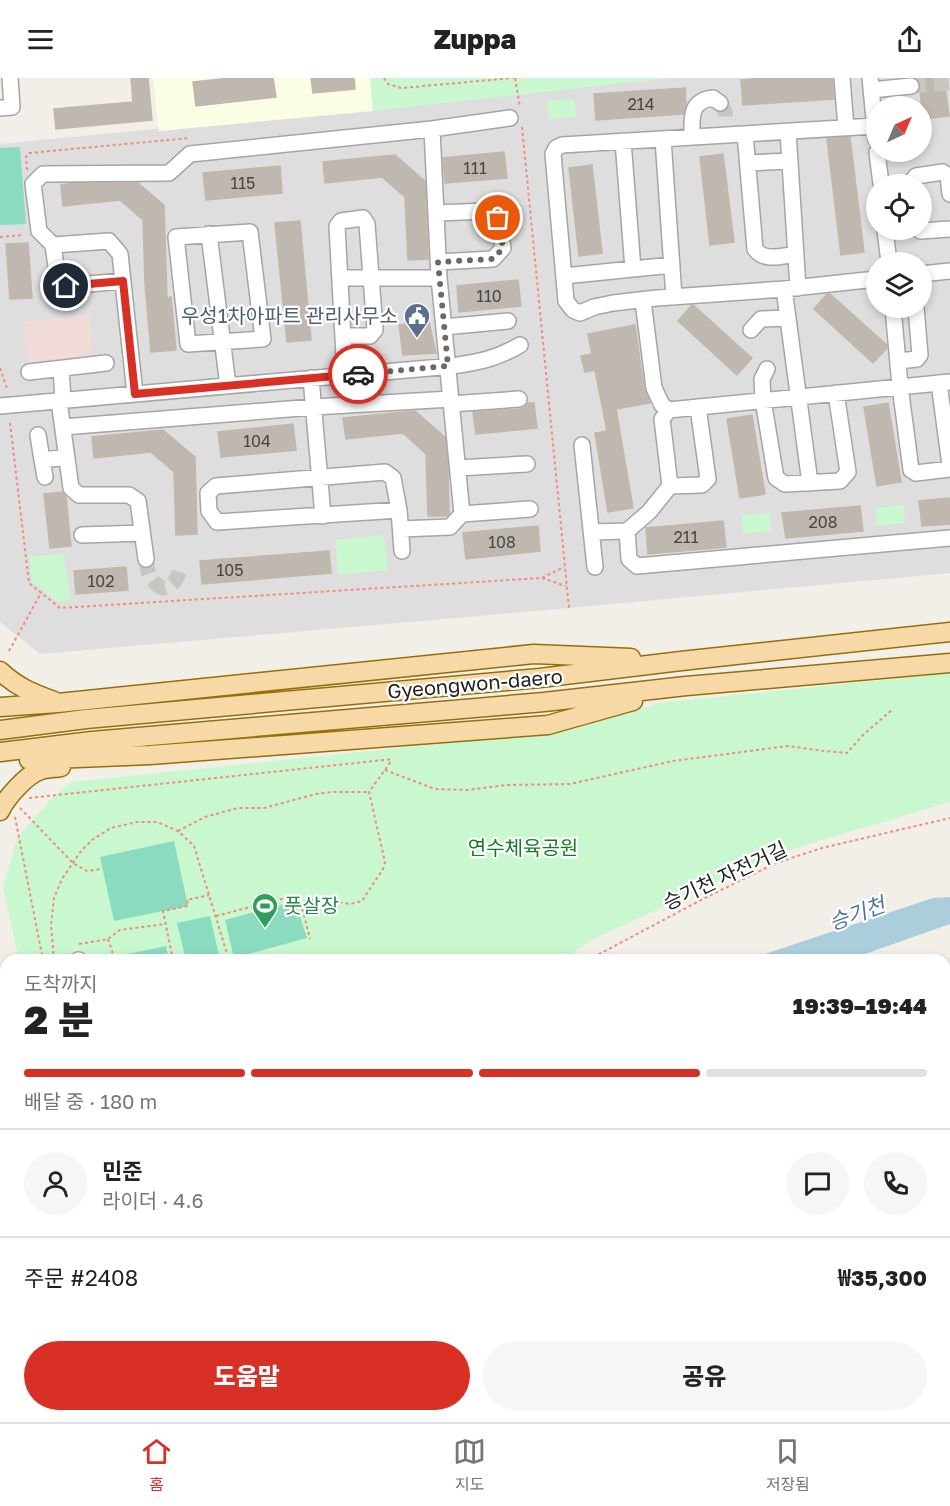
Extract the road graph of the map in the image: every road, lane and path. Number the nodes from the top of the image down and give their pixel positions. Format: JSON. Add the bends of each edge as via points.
{"nodes":[{"id":1,"x":10,"y":78,"type":"edge"},
{"id":2,"x":384,"y":78,"type":"edge"},
{"id":3,"x":514,"y":78,"type":"edge"},
{"id":4,"x":842,"y":78,"type":"edge"},
{"id":5,"x":871,"y":84,"type":"edge"},
{"id":6,"x":911,"y":86,"type":"tunnel mouth"},
{"id":7,"x":720,"y":104,"type":"dead end"},
{"id":8,"x":0,"y":108,"type":"edge"},
{"id":9,"x":517,"y":118,"type":"junction"},
{"id":10,"x":846,"y":128,"type":"junction"},
{"id":11,"x":432,"y":129,"type":"junction"},
{"id":12,"x":788,"y":131,"type":"junction"},
{"id":13,"x":866,"y":131,"type":"edge"},
{"id":14,"x":745,"y":134,"type":"junction"},
{"id":15,"x":692,"y":137,"type":"junction"},
{"id":16,"x":663,"y":139,"type":"junction"},
{"id":17,"x":623,"y":141,"type":"junction"},
{"id":18,"x":790,"y":161,"type":"junction"},
{"id":19,"x":748,"y":163,"type":"junction"},
{"id":20,"x":930,"y":174,"type":"edge"},
{"id":21,"x":950,"y":194,"type":"edge"},
{"id":22,"x":435,"y":213,"type":"junction"},
{"id":23,"x":950,"y":230,"type":"edge"},
{"id":24,"x":932,"y":231,"type":"edge"},
{"id":25,"x":209,"y":234,"type":"junction"},
{"id":26,"x":0,"y":237,"type":"edge"},
{"id":27,"x":7,"y":237,"type":"dead end"},
{"id":28,"x":53,"y":245,"type":"junction"},
{"id":29,"x":796,"y":254,"type":"junction"},
{"id":30,"x":438,"y":262,"type":"junction"},
{"id":31,"x":672,"y":265,"type":"junction"},
{"id":32,"x":633,"y":269,"type":"junction"},
{"id":33,"x":950,"y":271,"type":"edge"},
{"id":34,"x":932,"y":273,"type":"edge"},
{"id":35,"x":564,"y":276,"type":"junction"},
{"id":36,"x":340,"y":278,"type":"junction"},
{"id":37,"x":371,"y":278,"type":"junction"},
{"id":38,"x":439,"y":278,"type":"junction"},
{"id":39,"x":866,"y":280,"type":"edge"},
{"id":40,"x":123,"y":281,"type":"junction"},
{"id":41,"x":791,"y":289,"type":"junction"},
{"id":42,"x":674,"y":297,"type":"junction"},
{"id":43,"x":643,"y":301,"type":"junction"},
{"id":44,"x":788,"y":318,"type":"junction"},
{"id":45,"x":894,"y":318,"type":"edge"},
{"id":46,"x":917,"y":318,"type":"edge"},
{"id":47,"x":508,"y":321,"type":"dead end"},
{"id":48,"x":444,"y":327,"type":"junction"},
{"id":49,"x":751,"y":330,"type":"dead end"},
{"id":50,"x":343,"y":336,"type":"junction"},
{"id":51,"x":222,"y":341,"type":"junction"},
{"id":52,"x":520,"y":345,"type":"dead end"},
{"id":53,"x":898,"y":361,"type":"junction"},
{"id":54,"x":106,"y":363,"type":"dead end"},
{"id":55,"x":448,"y":366,"type":"junction"},
{"id":56,"x":0,"y":368,"type":"edge"},
{"id":57,"x":61,"y":369,"type":"junction"},
{"id":58,"x":767,"y":369,"type":"dead end"},
{"id":59,"x":29,"y":372,"type":"dead end"},
{"id":60,"x":345,"y":375,"type":"junction"},
{"id":61,"x":311,"y":378,"type":"junction"},
{"id":62,"x":944,"y":382,"type":"edge"},
{"id":63,"x":228,"y":386,"type":"junction"},
{"id":64,"x":900,"y":386,"type":"junction"},
{"id":65,"x":7,"y":389,"type":"dead end"},
{"id":66,"x":836,"y":393,"type":"junction"},
{"id":67,"x":135,"y":394,"type":"junction"},
{"id":68,"x":798,"y":397,"type":"junction"},
{"id":69,"x":519,"y":399,"type":"dead end"},
{"id":70,"x":61,"y":400,"type":"junction"},
{"id":71,"x":763,"y":400,"type":"junction"},
{"id":72,"x":451,"y":402,"type":"junction"},
{"id":73,"x":0,"y":406,"type":"edge"},
{"id":74,"x":314,"y":407,"type":"junction"},
{"id":75,"x":699,"y":407,"type":"junction"},
{"id":76,"x":669,"y":410,"type":"junction"},
{"id":77,"x":10,"y":423,"type":"dead end"},
{"id":78,"x":63,"y":427,"type":"junction"},
{"id":79,"x":38,"y":435,"type":"dead end"},
{"id":80,"x":582,"y":445,"type":"dead end"},
{"id":81,"x":67,"y":457,"type":"junction"},
{"id":82,"x":42,"y":460,"type":"junction"},
{"id":83,"x":527,"y":464,"type":"dead end"},
{"id":84,"x":950,"y":467,"type":"edge"},
{"id":85,"x":458,"y":468,"type":"junction"},
{"id":86,"x":45,"y":477,"type":"dead end"},
{"id":87,"x":320,"y":478,"type":"junction"},
{"id":88,"x":810,"y":483,"type":"junction"},
{"id":89,"x":670,"y":486,"type":"junction"},
{"id":90,"x":530,"y":509,"type":"dead end"},
{"id":91,"x":399,"y":510,"type":"junction"},
{"id":92,"x":462,"y":514,"type":"junction"},
{"id":93,"x":323,"y":516,"type":"junction"},
{"id":94,"x":401,"y":529,"type":"junction"},
{"id":95,"x":627,"y":531,"type":"junction"},
{"id":96,"x":592,"y":532,"type":"junction"},
{"id":97,"x":142,"y":533,"type":"junction"},
{"id":98,"x":82,"y":535,"type":"dead end"},
{"id":99,"x":950,"y":538,"type":"edge"},
{"id":100,"x":402,"y":551,"type":"dead end"},
{"id":101,"x":146,"y":559,"type":"tunnel mouth"},
{"id":102,"x":564,"y":567,"type":"junction"},
{"id":103,"x":595,"y":567,"type":"dead end"},
{"id":104,"x":542,"y":578,"type":"junction"},
{"id":105,"x":566,"y":586,"type":"junction"},
{"id":106,"x":41,"y":593,"type":"junction"},
{"id":107,"x":569,"y":608,"type":"dead end"},
{"id":108,"x":950,"y":632,"type":"edge"},
{"id":109,"x":9,"y":651,"type":"dead end"},
{"id":110,"x":681,"y":661,"type":"junction"},
{"id":111,"x":950,"y":663,"type":"edge"},
{"id":112,"x":0,"y":671,"type":"edge"},
{"id":113,"x":686,"y":686,"type":"junction"},
{"id":114,"x":58,"y":703,"type":"junction"},
{"id":115,"x":0,"y":707,"type":"edge"},
{"id":116,"x":893,"y":709,"type":"dead end"},
{"id":117,"x":0,"y":730,"type":"edge"},
{"id":118,"x":0,"y":752,"type":"edge"},
{"id":119,"x":150,"y":755,"type":"junction"},
{"id":120,"x":0,"y":763,"type":"edge"},
{"id":121,"x":385,"y":770,"type":"junction"},
{"id":122,"x":369,"y":792,"type":"junction"},
{"id":123,"x":23,"y":799,"type":"dead end"},
{"id":124,"x":19,"y":808,"type":"dead end"},
{"id":125,"x":7,"y":811,"type":"edge"},
{"id":126,"x":950,"y":818,"type":"edge"},
{"id":127,"x":178,"y":831,"type":"junction"},
{"id":128,"x":73,"y":863,"type":"junction"},
{"id":129,"x":102,"y":869,"type":"dead end"},
{"id":130,"x":209,"y":895,"type":"junction"},
{"id":131,"x":301,"y":903,"type":"junction"},
{"id":132,"x":216,"y":916,"type":"junction"},
{"id":133,"x":165,"y":924,"type":"junction"},
{"id":134,"x":108,"y":939,"type":"junction"},
{"id":135,"x":310,"y":939,"type":"dead end"},
{"id":136,"x":42,"y":954,"type":"edge"},
{"id":137,"x":53,"y":954,"type":"edge"},
{"id":138,"x":80,"y":954,"type":"edge"},
{"id":139,"x":113,"y":954,"type":"edge"},
{"id":140,"x":172,"y":954,"type":"edge"},
{"id":141,"x":227,"y":954,"type":"edge"},
{"id":142,"x":599,"y":954,"type":"edge"}],
"edges":[{"from":1,"to":8,"type":"street","via":[[12,107]]},
{"from":2,"to":3,"type":"path","via":[[388,84],[401,88]]},
{"from":3,"to":9,"type":"path"},
{"from":4,"to":10,"type":"street"},
{"from":5,"to":6,"type":"street"},
{"from":7,"to":15,"type":"street","via":[[713,98],[696,105]]},
{"from":9,"to":11,"type":"street"},
{"from":9,"to":102,"type":"path"},
{"from":10,"to":12,"type":"street"},
{"from":10,"to":13,"type":"street"},
{"from":11,"to":22,"type":"street"},
{"from":11,"to":28,"type":"street","via":[[190,154],[169,173],[43,174],[33,184],[39,231]]},
{"from":12,"to":14,"type":"street"},
{"from":12,"to":18,"type":"street"},
{"from":14,"to":15,"type":"street"},
{"from":14,"to":19,"type":"street"},
{"from":15,"to":16,"type":"street"},
{"from":16,"to":17,"type":"street"},
{"from":16,"to":31,"type":"street"},
{"from":17,"to":32,"type":"street"},
{"from":17,"to":35,"type":"street","via":[[562,145],[553,154]]},
{"from":18,"to":19,"type":"street"},
{"from":18,"to":29,"type":"street"},
{"from":19,"to":29,"type":"street","via":[[755,249],[765,258]]},
{"from":20,"to":21,"type":"street","via":[[944,172],[948,176]]},
{"from":22,"to":30,"type":"street"},
{"from":22,"to":30,"type":"street","via":[[487,212],[498,218],[503,248],[493,259]]},
{"from":23,"to":24,"type":"street"},
{"from":25,"to":51,"type":"street"},
{"from":25,"to":51,"type":"street","via":[[176,237],[188,344]]},
{"from":25,"to":51,"type":"street","via":[[250,232],[262,339]]},
{"from":26,"to":27,"type":"path"},
{"from":28,"to":40,"type":"street","via":[[109,241],[120,254]]},
{"from":28,"to":40,"type":"street","via":[[58,280],[66,286]]},
{"from":29,"to":41,"type":"street"},
{"from":30,"to":38,"type":"street"},
{"from":31,"to":32,"type":"street"},
{"from":31,"to":42,"type":"street"},
{"from":32,"to":35,"type":"street"},
{"from":33,"to":34,"type":"street"},
{"from":35,"to":43,"type":"street","via":[[566,301],[580,314],[613,303]]},
{"from":36,"to":37,"type":"street"},
{"from":36,"to":37,"type":"street","via":[[337,226],[341,221],[363,218],[367,224]]},
{"from":36,"to":50,"type":"street"},
{"from":37,"to":38,"type":"street"},
{"from":37,"to":50,"type":"street","via":[[375,330],[370,336]]},
{"from":38,"to":48,"type":"street"},
{"from":39,"to":41,"type":"street"},
{"from":40,"to":67,"type":"street"},
{"from":41,"to":42,"type":"street"},
{"from":41,"to":44,"type":"street"},
{"from":42,"to":43,"type":"street"},
{"from":43,"to":76,"type":"street","via":[[654,388]]},
{"from":44,"to":49,"type":"street","via":[[761,319]]},
{"from":44,"to":68,"type":"street"},
{"from":45,"to":53,"type":"street"},
{"from":46,"to":53,"type":"street","via":[[920,355],[917,359]]},
{"from":47,"to":48,"type":"street"},
{"from":48,"to":55,"type":"street"},
{"from":50,"to":60,"type":"street"},
{"from":51,"to":63,"type":"street"},
{"from":52,"to":55,"type":"street","via":[[484,361]]},
{"from":53,"to":64,"type":"street"},
{"from":54,"to":57,"type":"street"},
{"from":55,"to":60,"type":"street"},
{"from":55,"to":72,"type":"street"},
{"from":56,"to":65,"type":"path"},
{"from":57,"to":59,"type":"street"},
{"from":57,"to":70,"type":"street"},
{"from":58,"to":71,"type":"street","via":[[762,379]]},
{"from":60,"to":61,"type":"street"},
{"from":61,"to":63,"type":"street"},
{"from":61,"to":74,"type":"street"},
{"from":62,"to":64,"type":"street"},
{"from":62,"to":84,"type":"street"},
{"from":63,"to":67,"type":"street"},
{"from":64,"to":66,"type":"street"},
{"from":64,"to":84,"type":"street","via":[[911,470],[916,473]]},
{"from":66,"to":68,"type":"street"},
{"from":66,"to":88,"type":"street","via":[[848,472],[840,481]]},
{"from":67,"to":70,"type":"street"},
{"from":68,"to":71,"type":"street"},
{"from":68,"to":88,"type":"street"},
{"from":69,"to":72,"type":"street"},
{"from":70,"to":73,"type":"street"},
{"from":70,"to":78,"type":"street"},
{"from":71,"to":75,"type":"street"},
{"from":71,"to":88,"type":"street","via":[[776,478],[785,484]]},
{"from":72,"to":74,"type":"street"},
{"from":72,"to":85,"type":"street"},
{"from":74,"to":78,"type":"street"},
{"from":74,"to":87,"type":"street"},
{"from":75,"to":76,"type":"street"},
{"from":75,"to":89,"type":"street","via":[[708,479],[702,485]]},
{"from":76,"to":89,"type":"street","via":[[662,419]]},
{"from":77,"to":106,"type":"path","via":[[29,583]]},
{"from":78,"to":81,"type":"street"},
{"from":79,"to":82,"type":"street"},
{"from":80,"to":96,"type":"street"},
{"from":81,"to":82,"type":"street"},
{"from":81,"to":97,"type":"street","via":[[71,488],[79,495],[129,495],[138,501]]},
{"from":82,"to":86,"type":"street"},
{"from":83,"to":85,"type":"street"},
{"from":85,"to":92,"type":"street"},
{"from":87,"to":91,"type":"street","via":[[385,472],[393,478]]},
{"from":87,"to":93,"type":"street"},
{"from":87,"to":93,"type":"street","via":[[216,486],[208,493],[209,511],[217,522]]},
{"from":89,"to":95,"type":"street"},
{"from":90,"to":92,"type":"street"},
{"from":91,"to":93,"type":"street"},
{"from":91,"to":94,"type":"street"},
{"from":92,"to":94,"type":"street","via":[[450,527]]},
{"from":94,"to":100,"type":"street"},
{"from":95,"to":96,"type":"street"},
{"from":95,"to":99,"type":"street","via":[[629,559],[637,566]]},
{"from":96,"to":103,"type":"street"},
{"from":97,"to":98,"type":"street"},
{"from":97,"to":101,"type":"street"},
{"from":102,"to":104,"type":"path"},
{"from":102,"to":105,"type":"path"},
{"from":104,"to":105,"type":"path"},
{"from":104,"to":106,"type":"path","via":[[60,608]]},
{"from":105,"to":107,"type":"path"},
{"from":106,"to":109,"type":"path"},
{"from":108,"to":110,"type":"main road","name":"Gyeongwon-daero"},
{"from":110,"to":114,"type":"main road","via":[[534,654]]},
{"from":110,"to":117,"type":"main road","name":"Gyeongwon-daero"},
{"from":111,"to":113,"type":"main road","name":"Gyeongwon-daero"},
{"from":112,"to":114,"type":"main road","via":[[13,683]]},
{"from":113,"to":118,"type":"main road","name":"Gyeongwon-daero"},
{"from":113,"to":119,"type":"main road","via":[[548,725]]},
{"from":114,"to":115,"type":"main road"},
{"from":116,"to":121,"type":"path","via":[[847,753],[788,746],[674,761],[570,784],[467,790],[435,789]]},
{"from":119,"to":120,"type":"main road"},
{"from":119,"to":125,"type":"main road","via":[[39,770],[8,797]]},
{"from":121,"to":122,"type":"path"},
{"from":121,"to":123,"type":"path","via":[[393,759]]},
{"from":122,"to":127,"type":"path","via":[[316,794],[264,808],[238,808],[205,817]]},
{"from":122,"to":131,"type":"path","via":[[385,862],[383,869],[362,901],[350,904],[317,899]]},
{"from":124,"to":128,"type":"path"},
{"from":125,"to":136,"type":"path"},
{"from":126,"to":142,"type":"path","name":"승기천 자전거길","via":[[822,848],[776,863]]},
{"from":127,"to":128,"type":"path","via":[[158,822],[111,828],[92,840]]},
{"from":127,"to":130,"type":"path","via":[[194,846]]},
{"from":128,"to":129,"type":"path","via":[[87,871]]},
{"from":128,"to":137,"type":"path","via":[[54,898]]},
{"from":130,"to":132,"type":"path"},
{"from":130,"to":133,"type":"path","via":[[187,900],[188,906],[163,911]]},
{"from":131,"to":132,"type":"path","via":[[297,895]]},
{"from":131,"to":135,"type":"path"},
{"from":132,"to":141,"type":"path"},
{"from":133,"to":134,"type":"path","via":[[120,930]]},
{"from":133,"to":140,"type":"path"},
{"from":134,"to":138,"type":"path"},
{"from":134,"to":139,"type":"path"}]}
